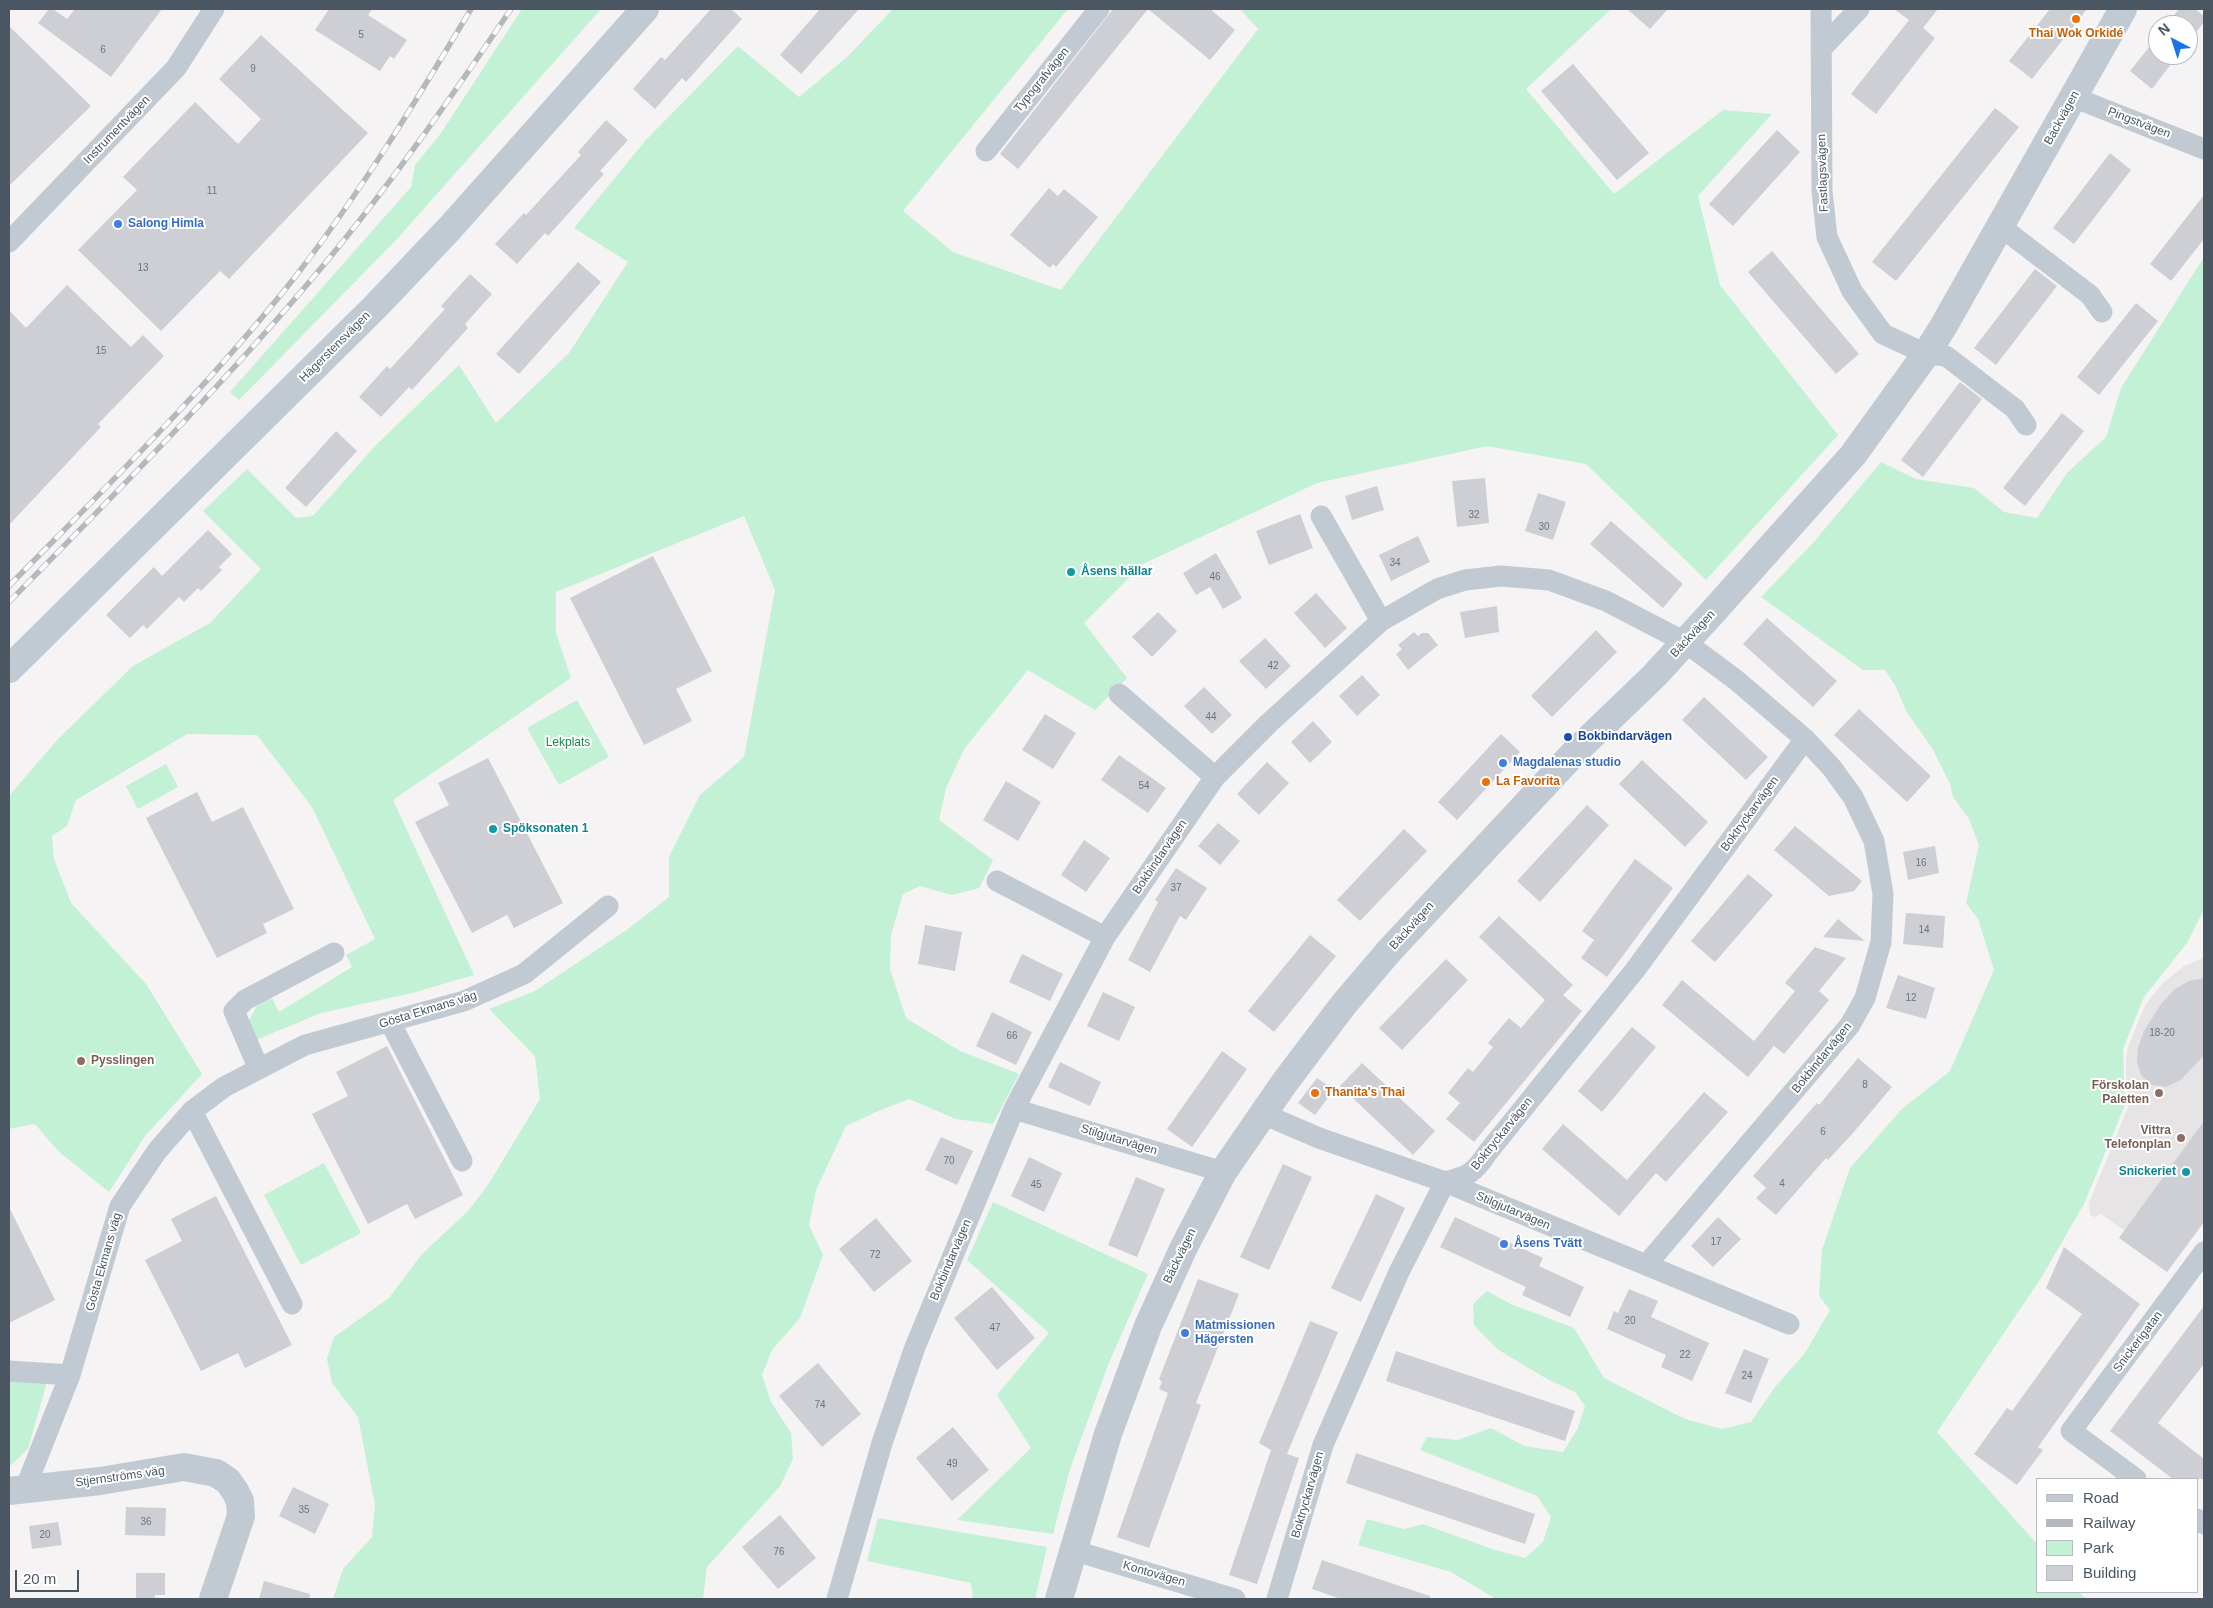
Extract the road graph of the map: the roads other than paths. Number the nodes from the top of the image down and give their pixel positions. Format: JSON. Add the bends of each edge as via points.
{"nodes":[{"id":1,"x":214,"y":9,"type":"edge"},
{"id":2,"x":645,"y":9,"type":"edge"},
{"id":3,"x":1099,"y":9,"type":"edge"},
{"id":4,"x":1821,"y":9,"type":"edge"},
{"id":5,"x":1858,"y":9,"type":"edge"},
{"id":6,"x":2123,"y":9,"type":"edge"},
{"id":7,"x":1821,"y":49,"type":"junction"},
{"id":8,"x":2073,"y":97,"type":"junction"},
{"id":9,"x":2204,"y":149,"type":"edge"},
{"id":10,"x":986,"y":151,"type":"dead end"},
{"id":11,"x":2001,"y":227,"type":"junction"},
{"id":12,"x":9,"y":242,"type":"edge"},
{"id":13,"x":2102,"y":312,"type":"dead end"},
{"id":14,"x":1926,"y":354,"type":"junction"},
{"id":15,"x":2026,"y":424,"type":"dead end"},
{"id":16,"x":1321,"y":516,"type":"dead end"},
{"id":17,"x":1381,"y":621,"type":"junction"},
{"id":18,"x":1685,"y":642,"type":"junction"},
{"id":19,"x":9,"y":669,"type":"edge"},
{"id":20,"x":1119,"y":694,"type":"dead end"},
{"id":21,"x":1805,"y":739,"type":"junction"},
{"id":22,"x":1215,"y":777,"type":"junction"},
{"id":23,"x":997,"y":881,"type":"dead end"},
{"id":24,"x":608,"y":906,"type":"dead end"},
{"id":25,"x":1105,"y":937,"type":"junction"},
{"id":26,"x":334,"y":954,"type":"dead end"},
{"id":27,"x":390,"y":1022,"type":"junction"},
{"id":28,"x":258,"y":1067,"type":"junction"},
{"id":29,"x":1014,"y":1109,"type":"junction"},
{"id":30,"x":192,"y":1111,"type":"junction"},
{"id":31,"x":1263,"y":1114,"type":"junction"},
{"id":32,"x":462,"y":1161,"type":"dead end"},
{"id":33,"x":1223,"y":1172,"type":"junction"},
{"id":34,"x":1445,"y":1182,"type":"junction"},
{"id":35,"x":2203,"y":1258,"type":"edge"},
{"id":36,"x":1647,"y":1264,"type":"junction"},
{"id":37,"x":292,"y":1304,"type":"dead end"},
{"id":38,"x":1789,"y":1324,"type":"dead end"},
{"id":39,"x":9,"y":1371,"type":"edge"},
{"id":40,"x":70,"y":1375,"type":"junction"},
{"id":41,"x":2135,"y":1478,"type":"edge"},
{"id":42,"x":17,"y":1490,"type":"edge"},
{"id":43,"x":1072,"y":1550,"type":"junction"},
{"id":44,"x":213,"y":1599,"type":"edge"},
{"id":45,"x":837,"y":1599,"type":"edge"},
{"id":46,"x":1059,"y":1599,"type":"edge"},
{"id":47,"x":1235,"y":1599,"type":"edge"},
{"id":48,"x":1277,"y":1599,"type":"edge"}],
"edges":[{"from":1,"to":12,"type":"street","name":"Instrumentvägen","via":[[176,68]]},
{"from":2,"to":19,"type":"street","name":"Hägerstensvägen","via":[[390,292]]},
{"from":3,"to":10,"type":"street","name":"Typografvägen"},
{"from":4,"to":7,"type":"street","name":"Fastlagsvägen"},
{"from":5,"to":7,"type":"street"},
{"from":6,"to":8,"type":"street","name":"Bäckvägen"},
{"from":7,"to":14,"type":"street","name":"Fastlagsvägen","via":[[1822,191],[1827,237],[1852,290],[1883,334]]},
{"from":8,"to":9,"type":"street","name":"Pingstvägen"},
{"from":8,"to":11,"type":"street","name":"Bäckvägen"},
{"from":11,"to":13,"type":"street","via":[[2090,295]]},
{"from":11,"to":14,"type":"street","name":"Bäckvägen"},
{"from":14,"to":15,"type":"street","via":[[1946,356],[2016,409]]},
{"from":14,"to":18,"type":"street","name":"Bäckvägen","via":[[1853,455]]},
{"from":16,"to":17,"type":"street"},
{"from":17,"to":18,"type":"street","name":"Bokbindarvägen","via":[[1437,589],[1465,580],[1501,576],[1549,580],[1597,598]]},
{"from":17,"to":22,"type":"street","name":"Bokbindarvägen"},
{"from":18,"to":21,"type":"street","name":"Bokbindarvägen","via":[[1736,680]]},
{"from":18,"to":31,"type":"street","name":"Bäckvägen","via":[[1577,750],[1390,950],[1304,1056]]},
{"from":20,"to":22,"type":"street"},
{"from":21,"to":34,"type":"street","name":"Boktryckarvägen","via":[[1635,970],[1488,1152],[1477,1170]]},
{"from":21,"to":36,"type":"street","name":"Bokbindarvägen","via":[[1832,768],[1853,798],[1874,841],[1883,894],[1881,942],[1865,998],[1850,1025]]},
{"from":22,"to":25,"type":"street","name":"Bokbindarvägen"},
{"from":23,"to":25,"type":"street"},
{"from":24,"to":27,"type":"street","name":"Gösta Ekmans väg","via":[[524,974],[464,1001]]},
{"from":25,"to":29,"type":"street","name":"Bokbindarvägen"},
{"from":26,"to":28,"type":"street","via":[[244,1000],[234,1010]]},
{"from":27,"to":28,"type":"street","name":"Gösta Ekmans väg","via":[[305,1045]]},
{"from":27,"to":32,"type":"street"},
{"from":28,"to":30,"type":"street","name":"Gösta Ekmans väg","via":[[224,1086]]},
{"from":29,"to":33,"type":"street","name":"Stilgjutarvägen"},
{"from":29,"to":45,"type":"street","name":"Bokbindarvägen","via":[[915,1346],[882,1443]]},
{"from":30,"to":37,"type":"street"},
{"from":30,"to":40,"type":"street","name":"Gösta Ekmans väg","via":[[157,1151],[120,1206]]},
{"from":31,"to":33,"type":"street","name":"Bäckvägen"},
{"from":31,"to":34,"type":"street","name":"Stilgjutarvägen","via":[[1319,1138]]},
{"from":33,"to":43,"type":"street","name":"Bäckvägen","via":[[1148,1326],[1108,1434]]},
{"from":34,"to":36,"type":"street","name":"Stilgjutarvägen"},
{"from":34,"to":48,"type":"street","name":"Boktryckarvägen","via":[[1396,1280],[1323,1445]]},
{"from":35,"to":41,"type":"street","name":"Snickerigatan","via":[[2071,1431]]},
{"from":36,"to":38,"type":"street","name":"Stilgjutarvägen"},
{"from":39,"to":40,"type":"street"},
{"from":40,"to":42,"type":"street","name":"Gösta Ekmans väg"},
{"from":42,"to":44,"type":"street","name":"Stjernströms väg","via":[[184,1467],[216,1473],[228,1481],[240,1501],[242,1516]]},
{"from":43,"to":46,"type":"street","name":"Bäckvägen"},
{"from":43,"to":47,"type":"street","name":"Kontovägen"}]}
